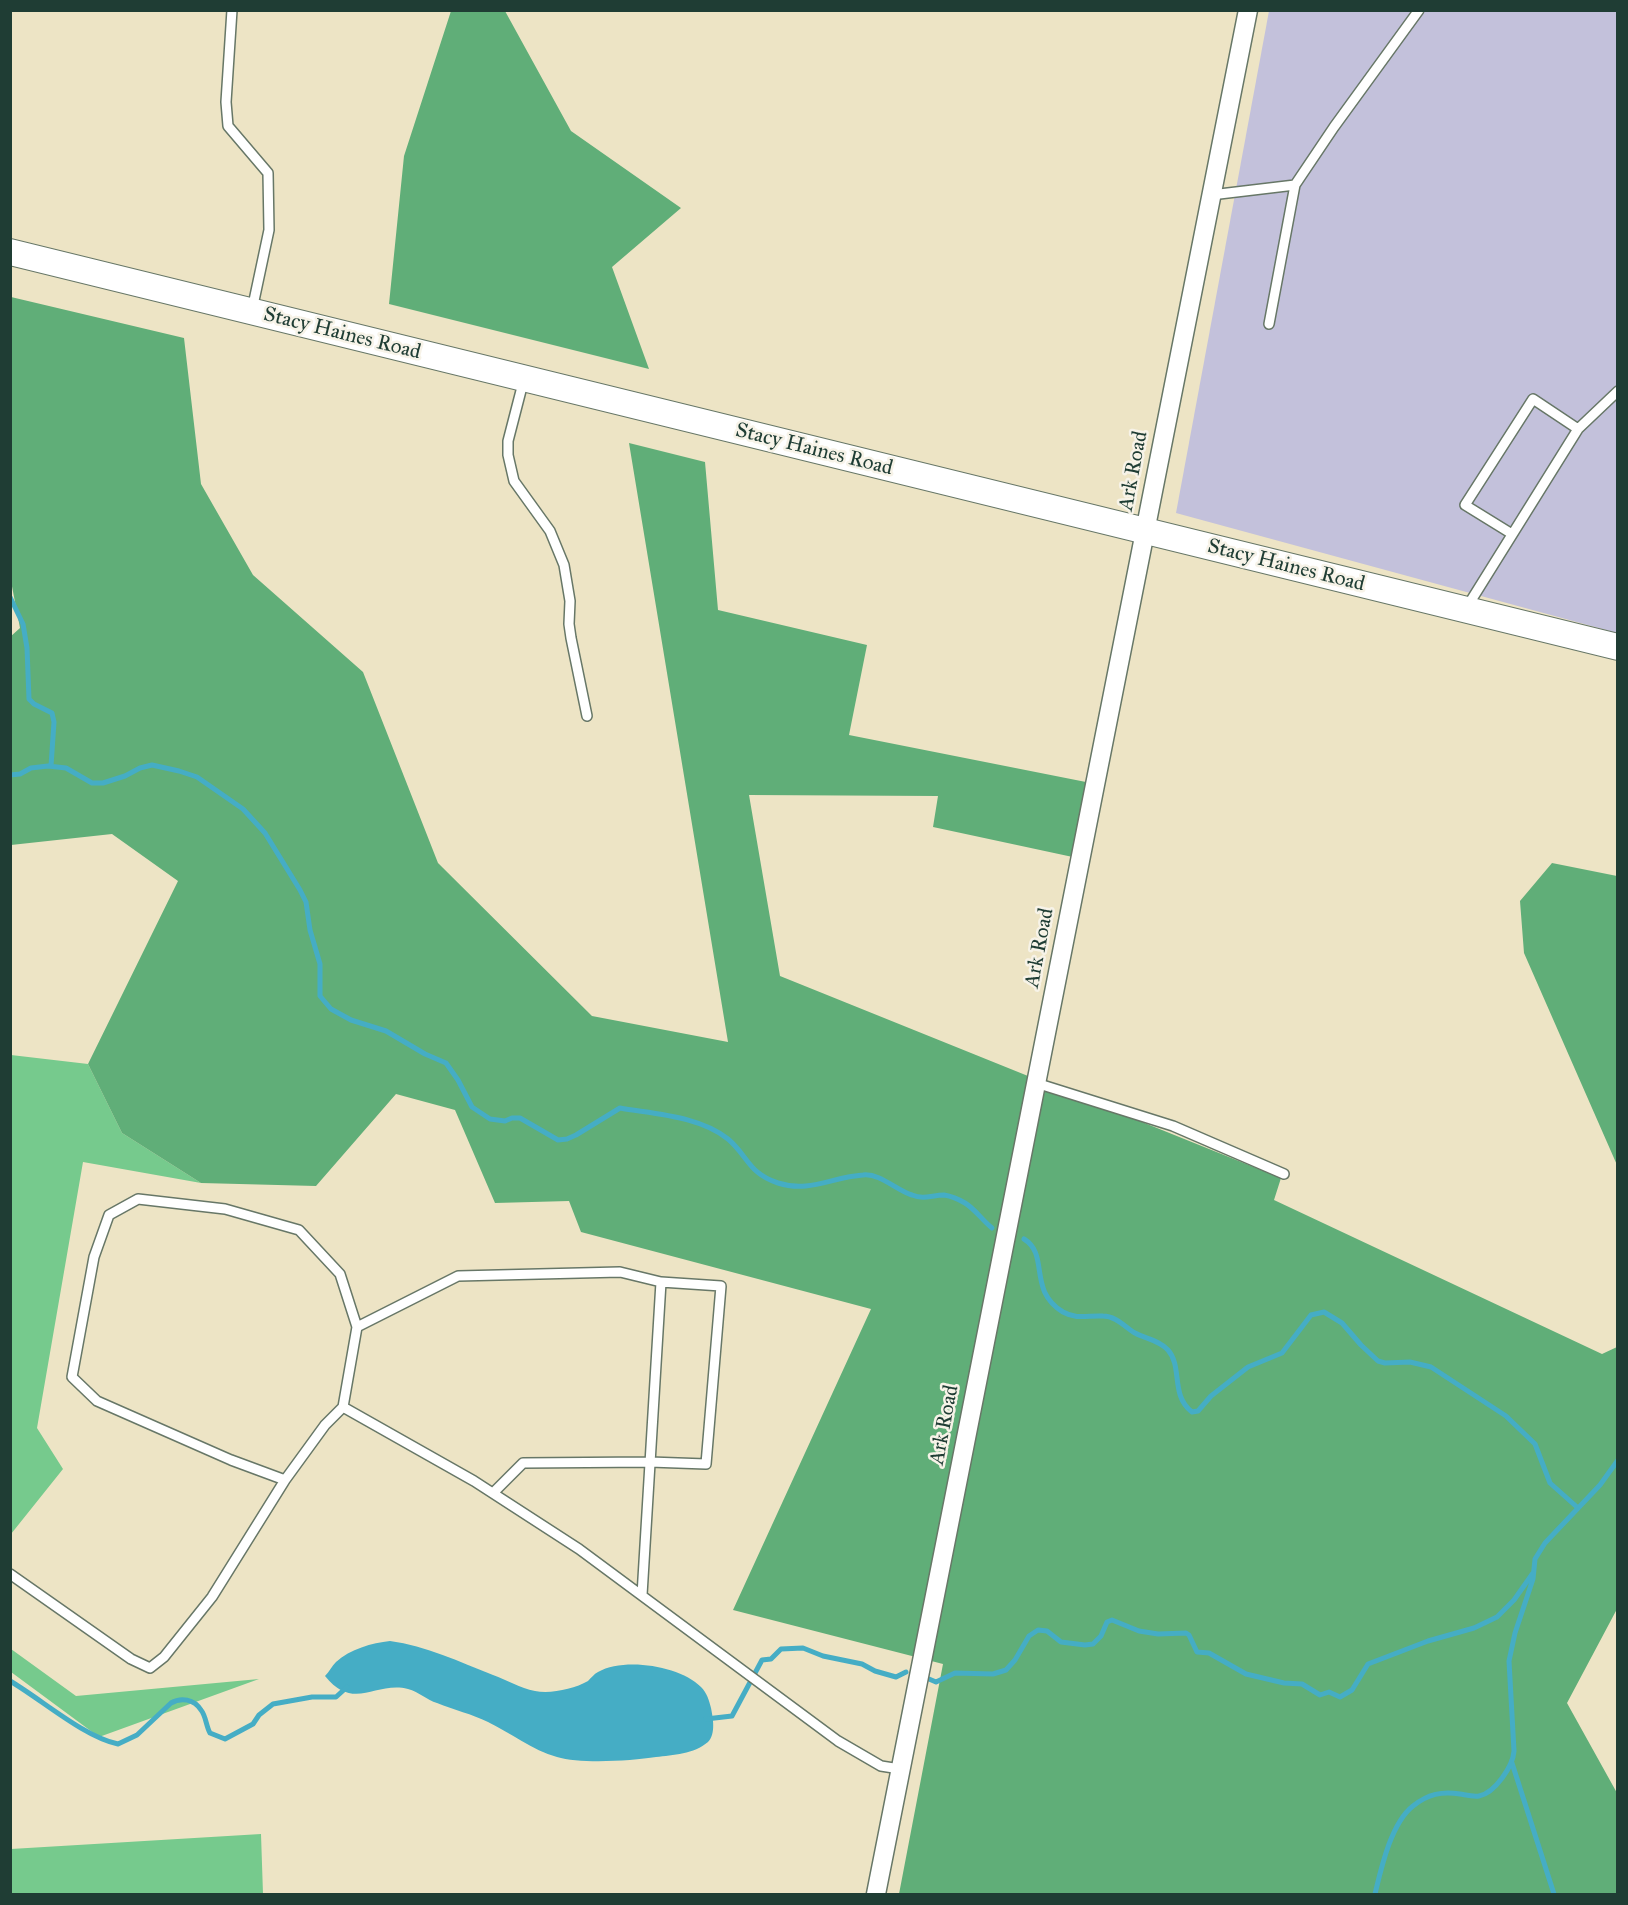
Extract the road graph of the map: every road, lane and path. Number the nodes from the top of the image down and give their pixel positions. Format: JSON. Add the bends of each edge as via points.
{"nodes":[{"id":1,"x":232,"y":10,"type":"edge"},
{"id":2,"x":1248,"y":10,"type":"edge"},
{"id":3,"x":1419,"y":10,"type":"edge"},
{"id":4,"x":1295,"y":184,"type":"junction"},
{"id":5,"x":1211,"y":195,"type":"junction"},
{"id":6,"x":10,"y":252,"type":"edge"},
{"id":7,"x":251,"y":312,"type":"junction"},
{"id":8,"x":1269,"y":324,"type":"dead end"},
{"id":9,"x":524,"y":379,"type":"junction"},
{"id":10,"x":1617,"y":391,"type":"edge"},
{"id":11,"x":1578,"y":429,"type":"junction"},
{"id":12,"x":1145,"y":531,"type":"junction"},
{"id":13,"x":1512,"y":534,"type":"junction"},
{"id":14,"x":1465,"y":610,"type":"junction"},
{"id":15,"x":1617,"y":647,"type":"edge"},
{"id":16,"x":587,"y":716,"type":"dead end"},
{"id":17,"x":1036,"y":1083,"type":"junction"},
{"id":18,"x":1284,"y":1174,"type":"dead end"},
{"id":19,"x":661,"y":1282,"type":"junction"},
{"id":20,"x":357,"y":1327,"type":"junction"},
{"id":21,"x":344,"y":1407,"type":"junction"},
{"id":22,"x":650,"y":1462,"type":"junction"},
{"id":23,"x":285,"y":1480,"type":"junction"},
{"id":24,"x":493,"y":1493,"type":"junction"},
{"id":25,"x":10,"y":1574,"type":"edge"},
{"id":26,"x":642,"y":1595,"type":"junction"},
{"id":27,"x":900,"y":1769,"type":"junction"},
{"id":28,"x":876,"y":1894,"type":"edge"}],
"edges":[{"from":1,"to":7,"type":"lane","via":[[228,126],[268,173],[269,230]]},
{"from":2,"to":5,"type":"street","name":"Ark Road"},
{"from":3,"to":4,"type":"lane"},
{"from":4,"to":5,"type":"lane"},
{"from":4,"to":8,"type":"lane"},
{"from":5,"to":12,"type":"street","name":"Ark Road"},
{"from":6,"to":7,"type":"street","name":"Stacy Haines Road"},
{"from":7,"to":9,"type":"street","name":"Stacy Haines Road"},
{"from":9,"to":12,"type":"street","name":"Stacy Haines Road"},
{"from":9,"to":16,"type":"lane","via":[[508,441],[509,461],[514,481],[550,531],[564,566],[571,638]]},
{"from":10,"to":11,"type":"lane"},
{"from":11,"to":13,"type":"lane"},
{"from":11,"to":13,"type":"lane","via":[[1533,399],[1465,505]]},
{"from":12,"to":14,"type":"street","name":"Stacy Haines Road"},
{"from":12,"to":17,"type":"street","name":"Ark Road"},
{"from":13,"to":14,"type":"lane"},
{"from":14,"to":15,"type":"street","name":"Stacy Haines Road"},
{"from":17,"to":18,"type":"lane","via":[[1173,1125]]},
{"from":17,"to":27,"type":"street","name":"Ark Road"},
{"from":19,"to":20,"type":"lane","via":[[620,1272],[458,1276]]},
{"from":19,"to":22,"type":"lane"},
{"from":19,"to":22,"type":"lane","via":[[721,1286],[706,1464]]},
{"from":20,"to":21,"type":"lane"},
{"from":20,"to":23,"type":"lane","via":[[340,1274],[299,1230],[225,1209],[138,1199],[109,1215],[94,1257],[72,1377],[97,1401]]},
{"from":21,"to":23,"type":"lane","via":[[325,1425]]},
{"from":21,"to":24,"type":"lane"},
{"from":22,"to":24,"type":"lane","via":[[523,1463]]},
{"from":22,"to":26,"type":"lane"},
{"from":23,"to":25,"type":"lane","via":[[212,1597],[164,1657],[150,1668],[131,1659]]},
{"from":24,"to":26,"type":"lane"},
{"from":26,"to":27,"type":"lane","via":[[838,1741],[882,1766]]},
{"from":27,"to":28,"type":"street","name":"Ark Road"}]}
